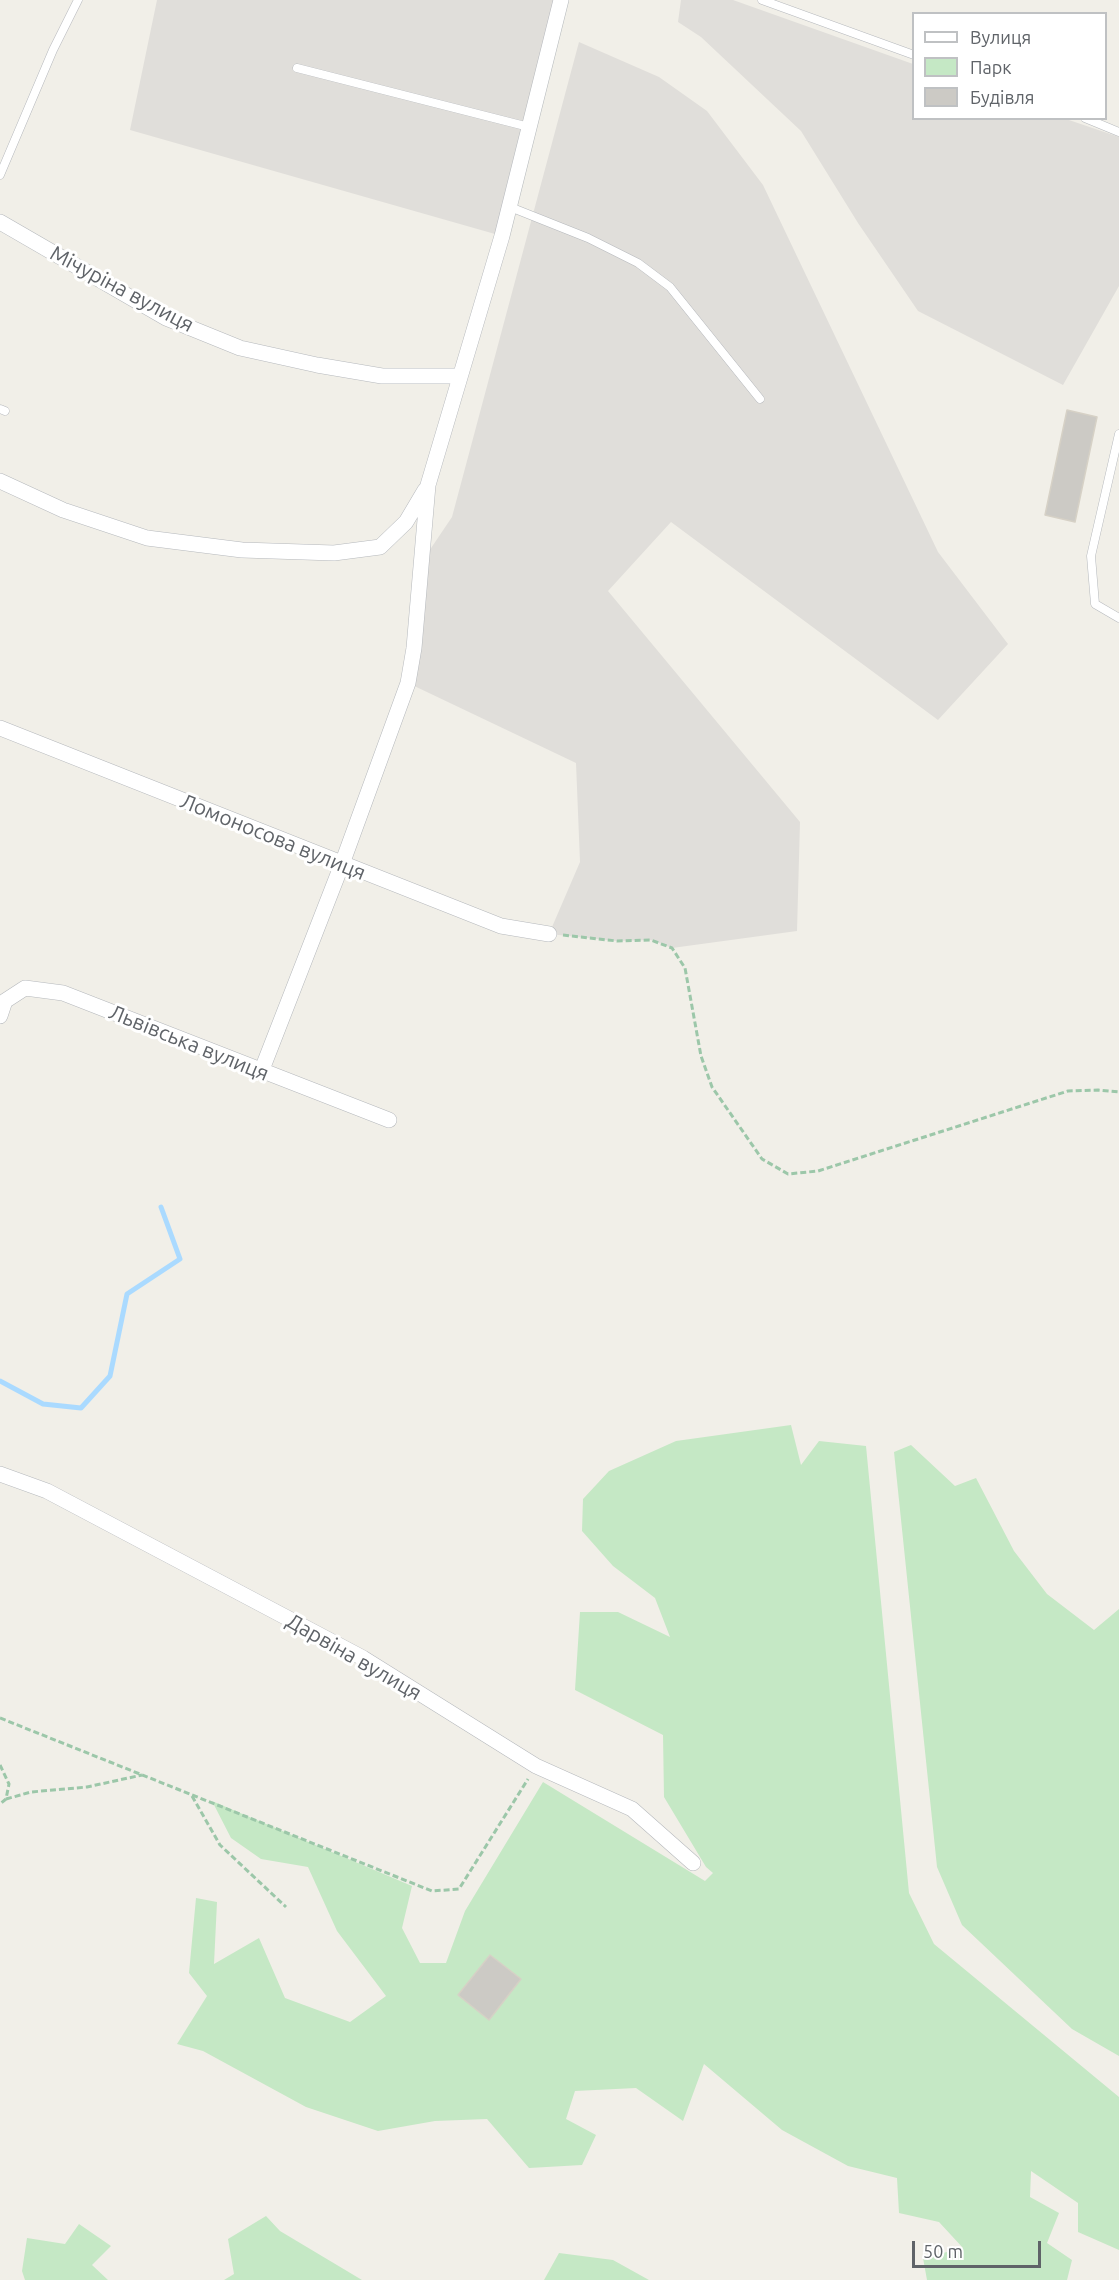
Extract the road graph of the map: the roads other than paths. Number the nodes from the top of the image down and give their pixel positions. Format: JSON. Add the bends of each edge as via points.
{"nodes":[{"id":1,"x":78,"y":0,"type":"edge"},
{"id":2,"x":561,"y":0,"type":"edge"},
{"id":3,"x":762,"y":0,"type":"edge"},
{"id":4,"x":912,"y":54,"type":"edge"},
{"id":5,"x":297,"y":68,"type":"dead end"},
{"id":6,"x":1090,"y":120,"type":"edge"},
{"id":7,"x":529,"y":128,"type":"junction"},
{"id":8,"x":1119,"y":132,"type":"edge"},
{"id":9,"x":0,"y":175,"type":"edge"},
{"id":10,"x":510,"y":207,"type":"junction"},
{"id":11,"x":0,"y":222,"type":"edge"},
{"id":12,"x":460,"y":376,"type":"junction"},
{"id":13,"x":760,"y":399,"type":"dead end"},
{"id":14,"x":1119,"y":434,"type":"edge"},
{"id":15,"x":0,"y":481,"type":"edge"},
{"id":16,"x":428,"y":485,"type":"junction"},
{"id":17,"x":1119,"y":618,"type":"edge"},
{"id":18,"x":0,"y":728,"type":"edge"},
{"id":19,"x":342,"y":864,"type":"junction"},
{"id":20,"x":549,"y":934,"type":"road end"},
{"id":21,"x":0,"y":1016,"type":"edge"},
{"id":22,"x":261,"y":1072,"type":"junction"},
{"id":23,"x":389,"y":1120,"type":"dead end"},
{"id":24,"x":0,"y":1474,"type":"edge"},
{"id":25,"x":693,"y":1863,"type":"dead end"}],
"edges":[{"from":1,"to":9,"type":"lane"},
{"from":2,"to":7,"type":"street"},
{"from":3,"to":4,"type":"lane"},
{"from":5,"to":7,"type":"lane"},
{"from":6,"to":8,"type":"lane"},
{"from":7,"to":10,"type":"street"},
{"from":10,"to":12,"type":"street"},
{"from":10,"to":13,"type":"lane","via":[[588,238],[638,263],[670,287]]},
{"from":11,"to":12,"type":"street","name":"Мічуріна вулиця","via":[[166,318],[240,348],[382,376]]},
{"from":12,"to":16,"type":"street"},
{"from":14,"to":17,"type":"lane","via":[[1091,556],[1095,604]]},
{"from":15,"to":16,"type":"street","via":[[63,510],[147,538],[242,550],[334,553],[380,547],[406,522]]},
{"from":16,"to":19,"type":"street","via":[[408,683]]},
{"from":18,"to":19,"type":"street","name":"Ломоносова вулиця"},
{"from":19,"to":20,"type":"street","name":"Ломоносова вулиця","via":[[501,926]]},
{"from":19,"to":22,"type":"street"},
{"from":21,"to":22,"type":"street","name":"Львівська вулиця","via":[[5,1001],[25,988],[63,993]]},
{"from":22,"to":23,"type":"street","name":"Львівська вулиця"},
{"from":24,"to":25,"type":"street","name":"Дарвіна вулиця","via":[[47,1491],[363,1658],[536,1766],[632,1809]]}]}
